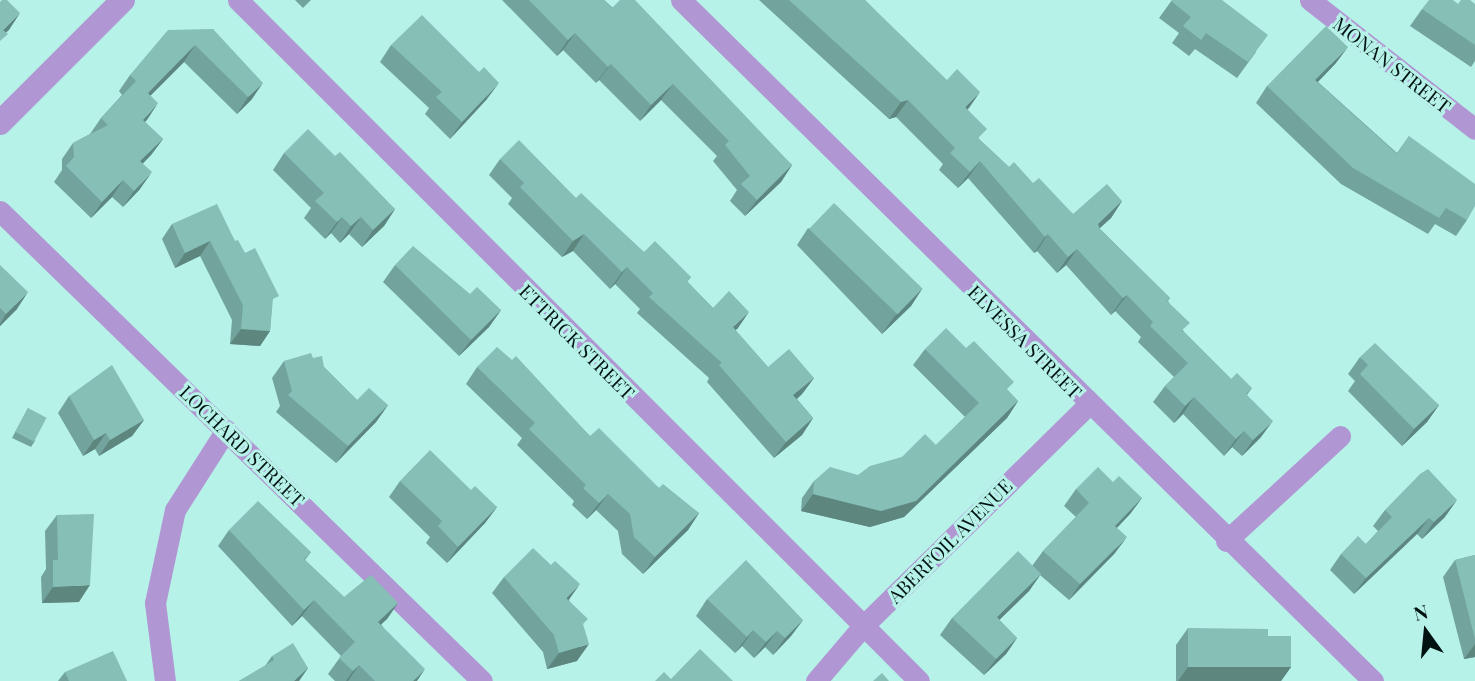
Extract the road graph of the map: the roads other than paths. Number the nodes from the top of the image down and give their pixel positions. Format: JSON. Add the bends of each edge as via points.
{"nodes":[{"id":1,"x":123,"y":0,"type":"edge"},
{"id":2,"x":238,"y":0,"type":"edge"},
{"id":3,"x":681,"y":0,"type":"edge"},
{"id":4,"x":1311,"y":0,"type":"edge"},
{"id":5,"x":0,"y":124,"type":"edge"},
{"id":6,"x":1475,"y":129,"type":"edge"},
{"id":7,"x":0,"y":211,"type":"edge"},
{"id":8,"x":1088,"y":405,"type":"junction"},
{"id":9,"x":226,"y":430,"type":"junction"},
{"id":10,"x":1340,"y":436,"type":"dead end"},
{"id":11,"x":1226,"y":541,"type":"junction"},
{"id":12,"x":863,"y":626,"type":"junction"},
{"id":13,"x":165,"y":681,"type":"edge"},
{"id":14,"x":482,"y":681,"type":"edge"},
{"id":15,"x":816,"y":681,"type":"edge"},
{"id":16,"x":919,"y":681,"type":"edge"},
{"id":17,"x":1373,"y":681,"type":"edge"}],
"edges":[{"from":1,"to":5,"type":"street"},
{"from":2,"to":12,"type":"street","name":"ETTRICK STREET"},
{"from":3,"to":8,"type":"street","name":"ELVESSA STREET"},
{"from":4,"to":6,"type":"street","name":"MONAN STREET"},
{"from":7,"to":9,"type":"street","name":"LOCHARD STREET"},
{"from":8,"to":11,"type":"street","name":"ELVESSA STREET"},
{"from":8,"to":12,"type":"street","name":"ABERFOIL AVENUE"},
{"from":9,"to":13,"type":"street","via":[[175,510],[155,603]]},
{"from":9,"to":14,"type":"street","name":"LOCHARD STREET"},
{"from":10,"to":11,"type":"street"},
{"from":11,"to":17,"type":"street","name":"ELVESSA STREET"},
{"from":12,"to":15,"type":"street","name":"ABERFOIL AVENUE"},
{"from":12,"to":16,"type":"street","name":"ETTRICK STREET"}]}
